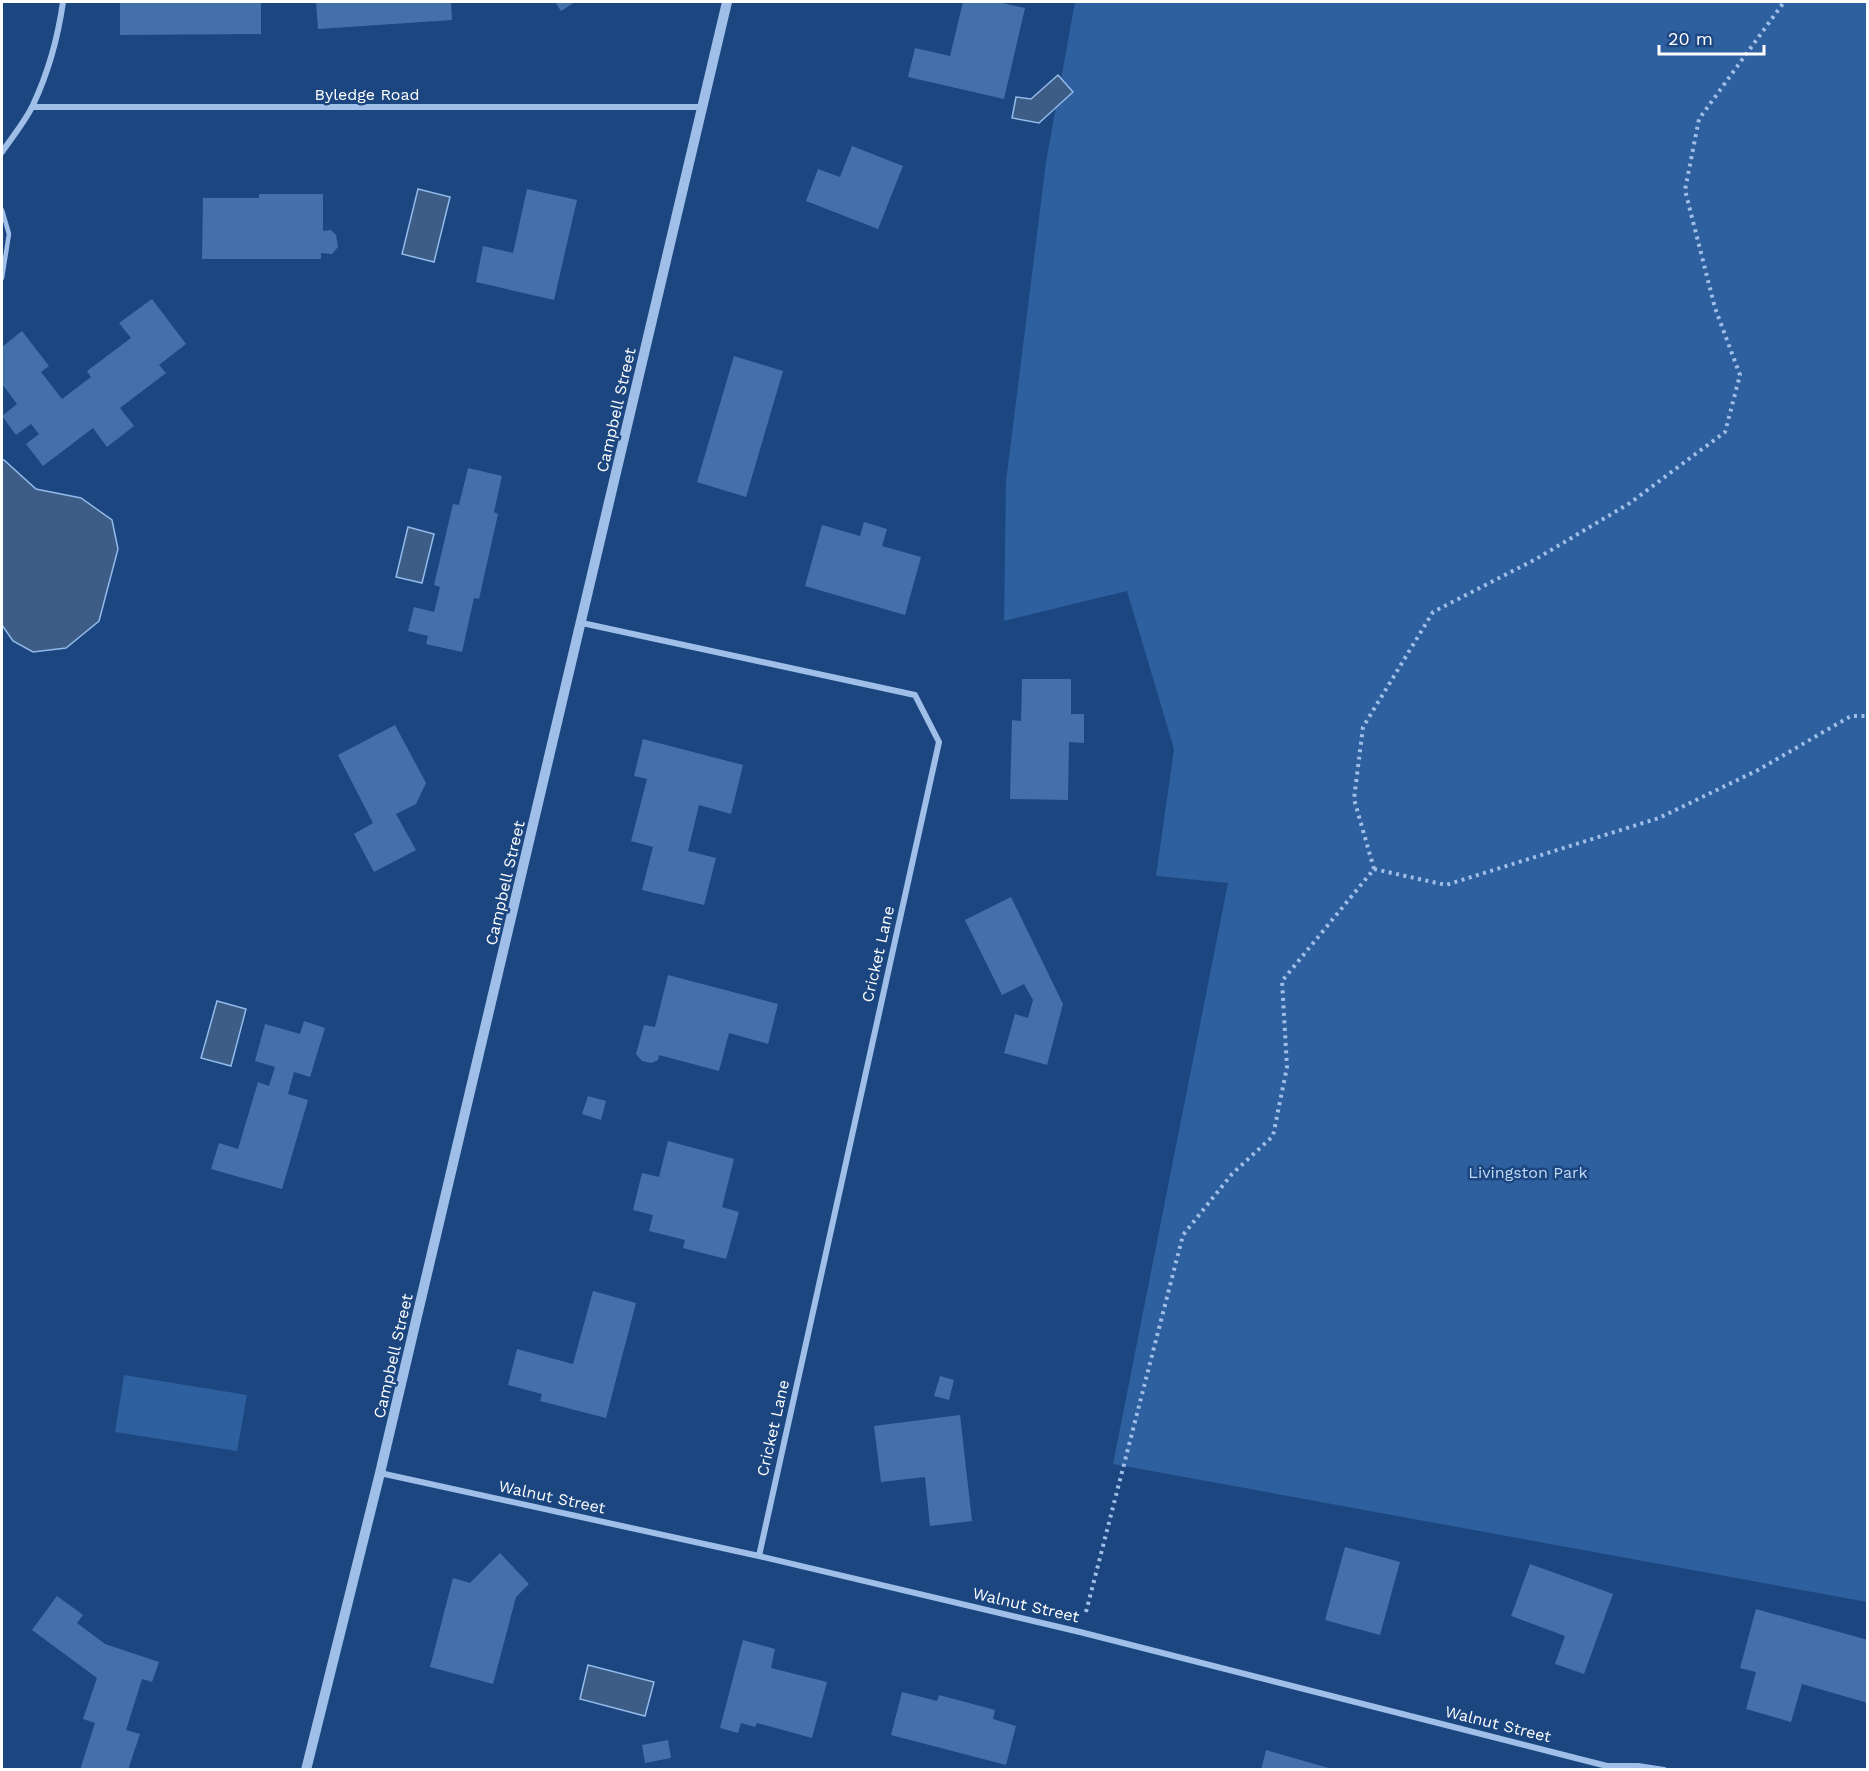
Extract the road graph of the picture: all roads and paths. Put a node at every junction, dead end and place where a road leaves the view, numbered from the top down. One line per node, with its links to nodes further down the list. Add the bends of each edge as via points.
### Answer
1 (63, 2): 4 (street, via 49,64)
2 (727, 2): 5 (street, Campbell Street)
3 (1784, 2): 11 (path, via 1699,119 1685,190 1715,308 1740,375 1725,432 1630,503 1536,559 1433,612 1363,727 1354,799)
4 (32, 107): 5 (street, Byledge Road); 6 (street)
5 (702, 107): 9 (street, Campbell Street)
6 (2, 152)
7 (2, 210): 8 (lane, via 9,234)
8 (2, 278)
9 (582, 623): 12 (street, Campbell Street); 13 (street, Cricket Lane, via 915,695 939,742)
10 (1868, 716): 11 (path, via 1851,716 1758,770 1659,818 1446,885)
11 (1374, 869): 14 (path, via 1282,981 1287,1067 1273,1136 1232,1174 1183,1235)
12 (380, 1473): 13 (street, Walnut Street); 16 (street, Campbell Street)
13 (759, 1556): 14 (street, Walnut Street)
14 (1080, 1632): 15 (street, Walnut Street)
15 (1607, 1768): 17 (street, Walnut Street, via 1638,1766)
16 (306, 1770)
17 (1664, 1770)

